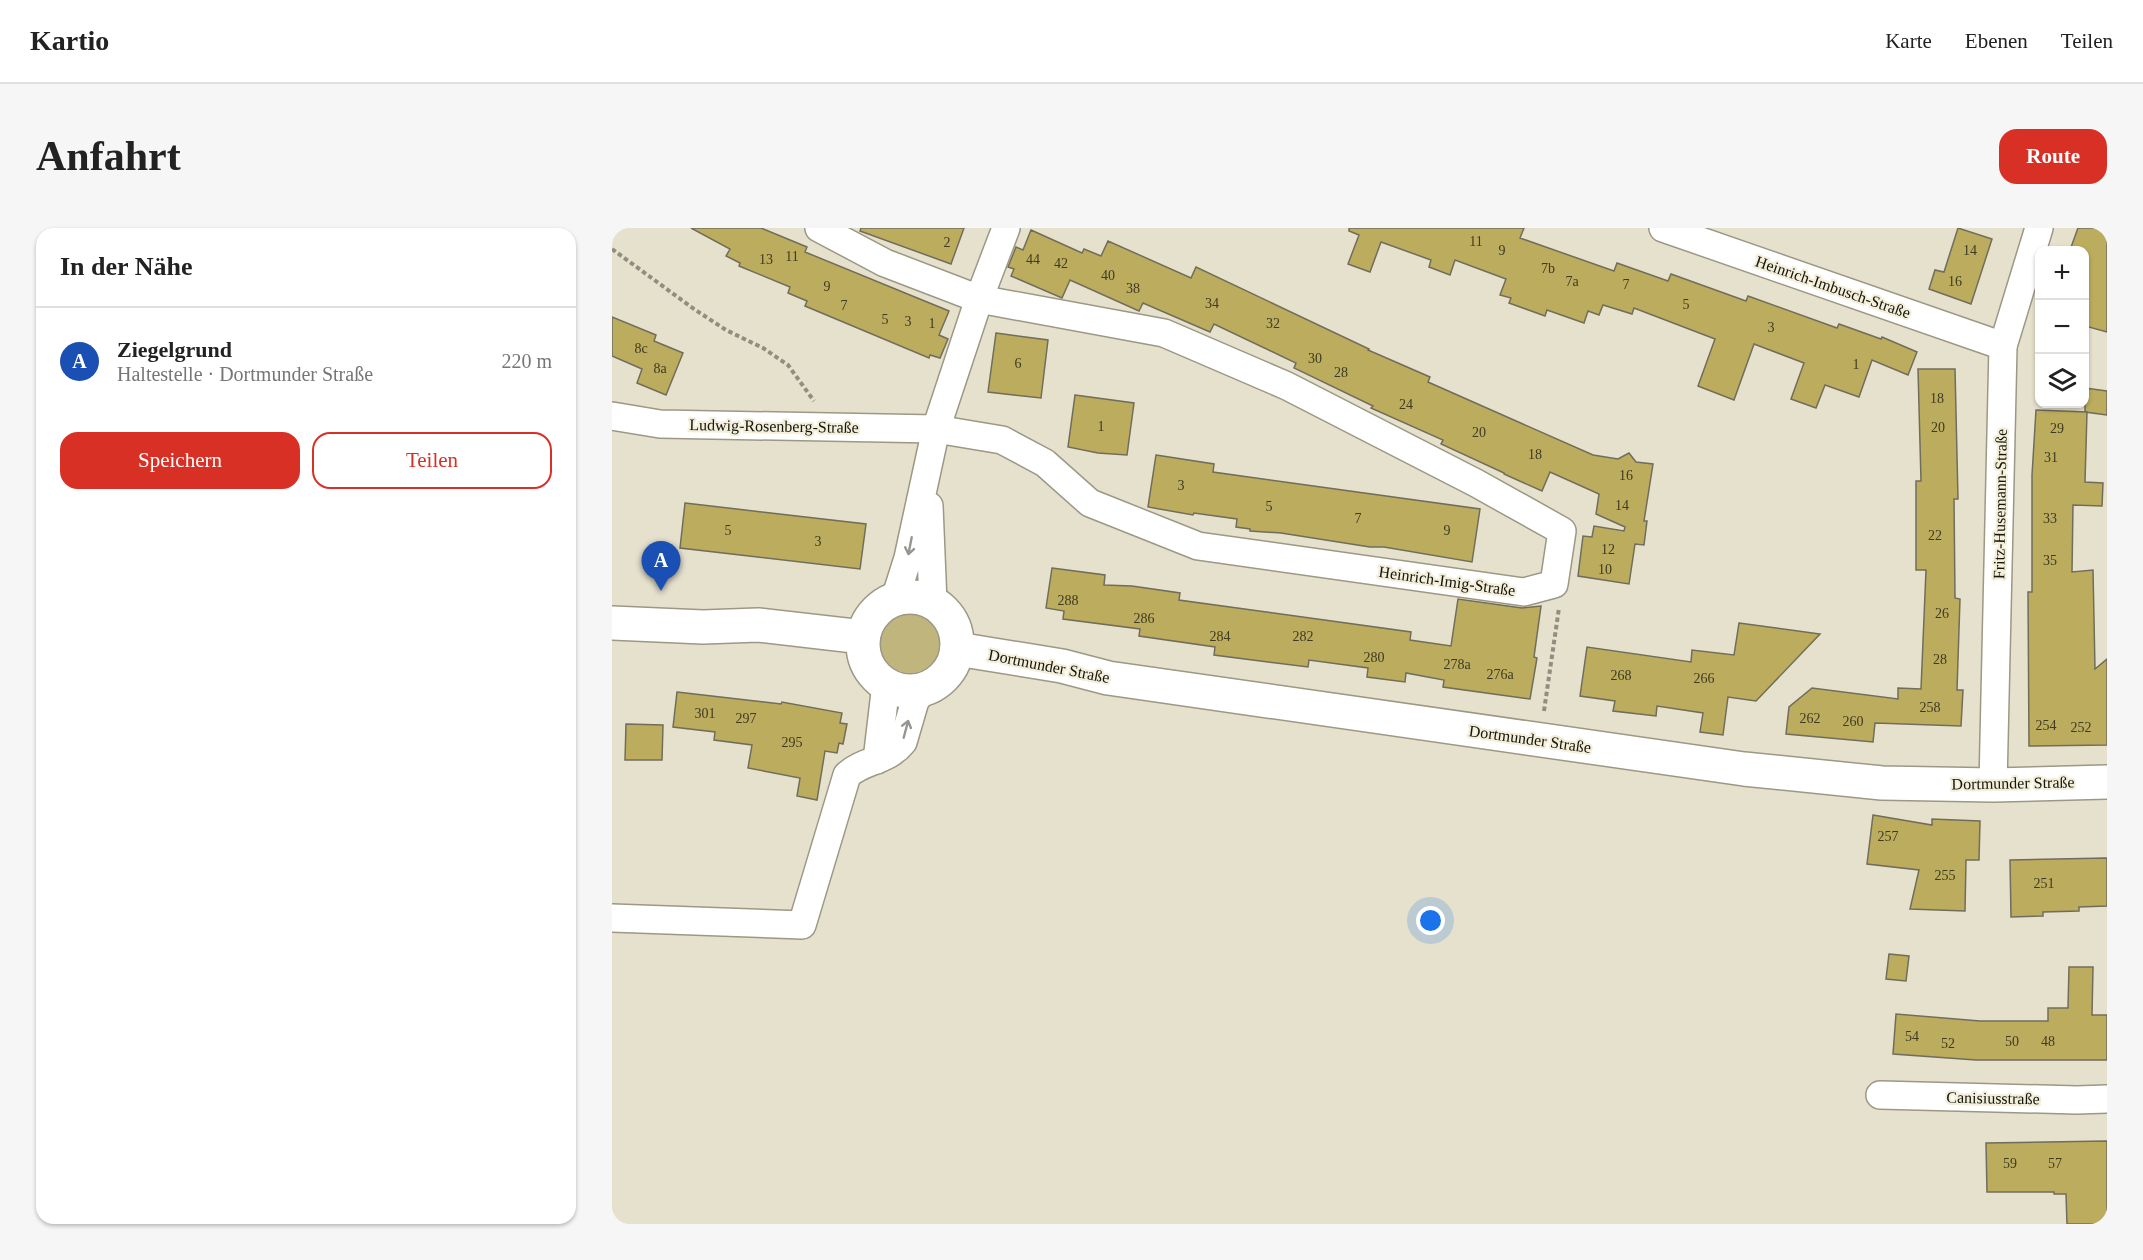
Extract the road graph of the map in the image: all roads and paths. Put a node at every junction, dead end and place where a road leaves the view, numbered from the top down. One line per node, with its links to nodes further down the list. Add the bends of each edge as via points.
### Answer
1 (819, 228): 6 (street, via 885,263)
2 (1006, 228): 6 (street)
3 (1663, 228): 7 (street, Heinrich-Imbusch-Straße)
4 (2039, 228): 7 (street, Fritz-Husemann-Straße)
5 (612, 249): 9 (path, via 694,309 788,365 816,405)
6 (979, 299): 10 (street); 12 (street, via 1164,333 1287,386 1562,531)
7 (2003, 346): 23 (street, Fritz-Husemann-Straße)
8 (612, 416): 9 (street, Ludwig-Rosenberg-Straße, via 660,424)
9 (822, 427): 10 (street, Ludwig-Rosenberg-Straße)
10 (936, 429): 11 (street); 12 (street, Heinrich-Imig-Straße, via 1002,440 1045,464 1090,503 1198,546 1524,592)
11 (929, 469): 13 (street, one-way to 13); 14 (street)
12 (1554, 584): 20 (path, via 1560,605)
13 (895, 599): 14 (main road, via 914,597); 16 (main road, via 874,614)
14 (933, 603): 17 (main road, via 947,615 956,631)
15 (612, 624): 16 (main road, via 758,625)
16 (863, 637): 18 (main road, via 867,664)
17 (957, 649): 19 (main road, via 946,674); 20 (main road, Dortmunder Straße, via 1062,666 1108,678)
18 (886, 684): 19 (main road, via 911,691); 21 (street)
19 (924, 689): 21 (street, one-way to 19, via 903,742 915,701)
20 (1540, 740): 23 (main road, Dortmunder Straße, via 1744,769 1882,783)
21 (877, 760): 24 (street, via 848,775 802,925)
22 (2107, 782): 23 (main road, Dortmunder Straße)
23 (1993, 785)
24 (612, 918)
25 (1880, 1095): 26 (street, Canisiusstraße)
26 (2107, 1099)

